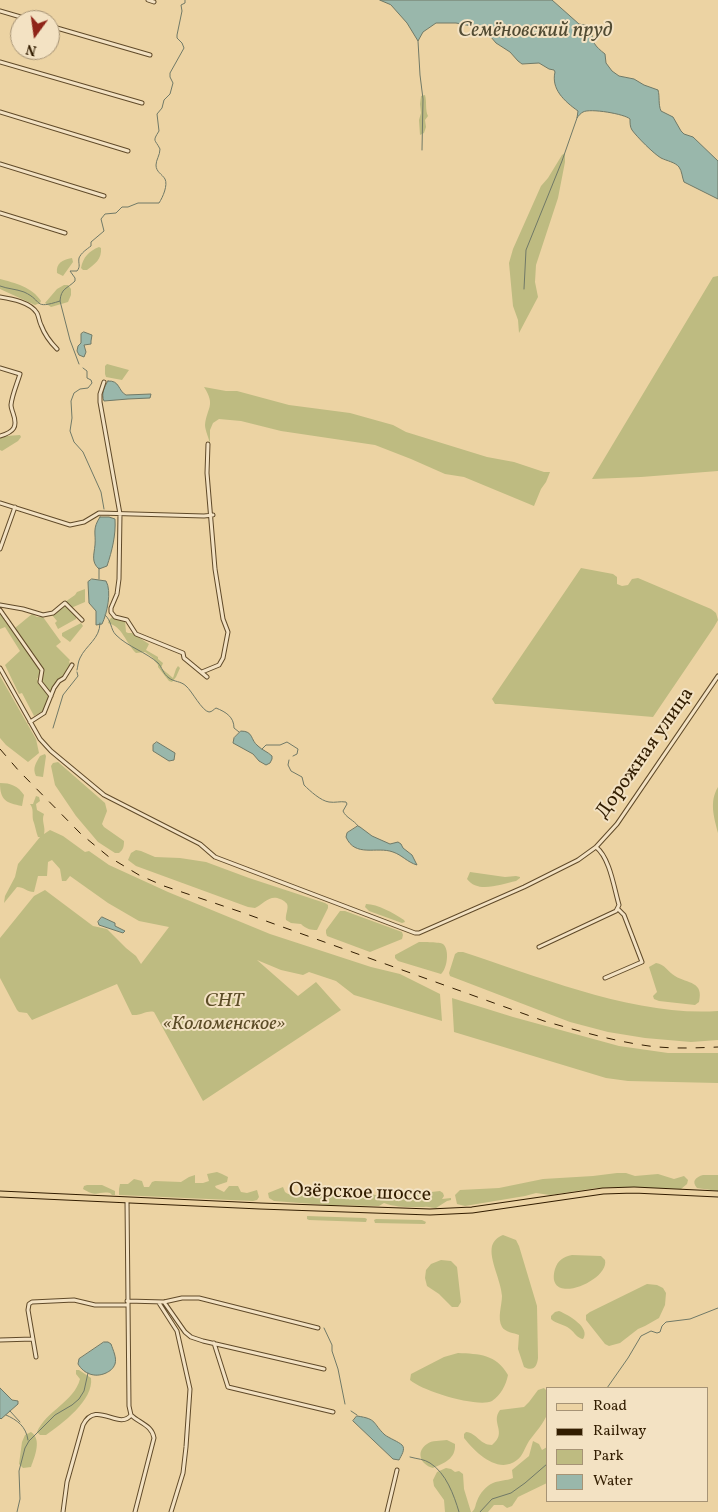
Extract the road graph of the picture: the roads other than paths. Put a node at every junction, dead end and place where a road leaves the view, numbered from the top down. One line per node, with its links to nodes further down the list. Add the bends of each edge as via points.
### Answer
1 (148, 0): 2 (street)
2 (154, 2)
3 (60, 29): 4 (street)
4 (150, 55)
5 (0, 62): 6 (street)
6 (142, 104)
7 (0, 112): 8 (street)
8 (128, 151)
9 (0, 164): 10 (street)
10 (104, 196)
11 (0, 213): 12 (street)
12 (65, 233)
13 (0, 297): 14 (street, via 32,308)
14 (57, 349)
15 (0, 368): 17 (street, via 20,374 10,407 14,430)
16 (104, 382): 21 (street, via 100,402)
17 (0, 436)
18 (208, 444): 22 (street)
19 (0, 502): 20 (street)
20 (15, 507): 21 (street, via 70,525 84,522 99,513); 23 (street)
21 (120, 514): 22 (street); 29 (street, via 119,579 111,612 115,617 127,620 136,634 183,654)
22 (211, 515): 29 (street, via 215,569 228,632 219,665)
23 (0, 550)
24 (0, 605): 26 (street, via 43,615 65,603)
25 (0, 610): 32 (street, via 42,670 40,682)
26 (82, 620)
27 (72, 665): 32 (street, via 64,678 58,681)
28 (0, 668): 33 (street, Дорожная улица)
29 (202, 672): 31 (street)
30 (718, 676): 34 (street, Дорожная улица, via 617,824)
31 (207, 677)
32 (51, 696): 33 (street, via 44,713)
33 (30, 722): 34 (street, Дорожная улица, via 44,746 104,795 193,840 215,857 415,933 424,932 524,887 578,860)
34 (596, 847): 35 (street, via 606,859)
35 (618, 909): 36 (street); 37 (street, via 624,915 642,962)
36 (539, 947)
37 (605, 978)
38 (0, 1194): 40 (main road, Озёрское шоссе)
39 (718, 1194): 40 (main road, Озёрское шоссе, via 603,1191 450,1212)
40 (126, 1200): 42 (street)
41 (161, 1302): 42 (street); 43 (street, via 199,1298); 46 (street, via 187,1334); 54 (street, via 177,1331 190,1389 183,1474)
42 (127, 1303): 44 (street, via 95,1306 74,1300 32,1302 28,1310); 50 (street)
43 (318, 1328)
44 (33, 1339): 45 (street); 47 (street)
45 (0, 1340)
46 (214, 1343): 48 (street); 49 (street, via 228,1387)
47 (36, 1357)
48 (324, 1369)
49 (333, 1412)
50 (131, 1415): 52 (street, via 123,1420 98,1414 87,1418 67,1482); 53 (street, via 150,1428 154,1438)
51 (398, 1470): 55 (street)
52 (64, 1512)
53 (135, 1512)
54 (171, 1512)
55 (387, 1512)

